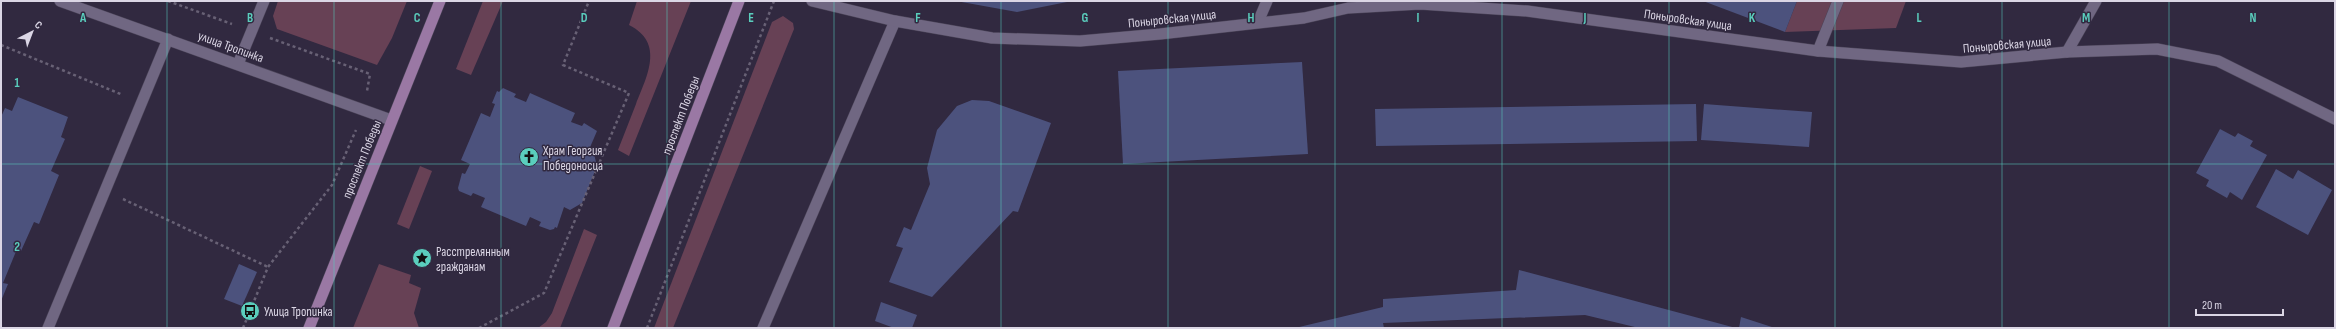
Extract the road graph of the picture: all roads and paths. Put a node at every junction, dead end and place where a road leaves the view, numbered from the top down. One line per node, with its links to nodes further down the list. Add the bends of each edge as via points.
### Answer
1 (60, 1): 16 (street, улица Тропинка)
2 (168, 1): 15 (path)
3 (264, 1): 15 (street)
4 (440, 1): 24 (main road, проспект Победы)
5 (589, 1): 30 (path, via 563,65 630,93 544,293)
6 (739, 1): 31 (main road, проспект Победы)
7 (774, 1): 32 (path)
8 (812, 1): 13 (street, Поныровская улица)
9 (1267, 1): 14 (street)
10 (1838, 1): 18 (street)
11 (2096, 1): 19 (street)
12 (1421, 2): 14 (street, Поныровская улица, via 1348,8 1304,18); 18 (street, Поныровская улица, via 1527,11)
13 (895, 21): 14 (street, Поныровская улица, via 992,38 1080,41); 33 (street)
14 (1258, 22)
15 (252, 31): 20 (street); 22 (path, via 370,74)
16 (168, 39): 20 (street, улица Тропинка); 21 (street)
17 (1, 45): 21 (path)
18 (1818, 51): 19 (street, Поныровская улица, via 1961,62)
19 (2067, 52): 23 (street, Поныровская улица, via 2157,49 2218,61)
20 (238, 64): 22 (street, улица Тропинка)
21 (141, 102): 27 (street)
22 (364, 110): 24 (street, улица Тропинка); 26 (path, via 332,185)
23 (2335, 119)
24 (391, 120): 29 (main road, проспект Победы)
25 (138, 206): 26 (path)
26 (268, 267): 28 (path)
27 (48, 328)
28 (243, 328)
29 (309, 328)
30 (479, 328)
31 (613, 328)
32 (647, 328)
33 (763, 328)

